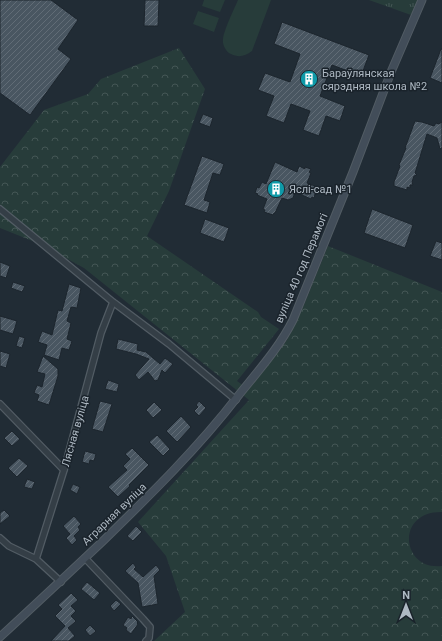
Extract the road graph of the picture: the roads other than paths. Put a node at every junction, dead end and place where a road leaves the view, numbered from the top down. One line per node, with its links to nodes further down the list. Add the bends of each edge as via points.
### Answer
1 (422, 0): 4 (street, вуліца 40 год Перамогі, via 293,320 275,349)
2 (0, 209): 3 (street)
3 (113, 302): 4 (street, via 169,344); 6 (street, Лясная вуліца, via 101,333)
4 (236, 400): 8 (street, Аграрная вуліца, via 180,464)
5 (0, 404): 6 (street)
6 (64, 470): 9 (street, Лясная вуліца)
7 (0, 538): 9 (street, via 9,546)
8 (85, 558): 10 (street, Аграрная вуліца); 12 (street, via 150,627 149,638)
9 (36, 560): 10 (street)
10 (60, 582): 11 (street, Аграрная вуліца)
11 (0, 637)
12 (146, 641)

